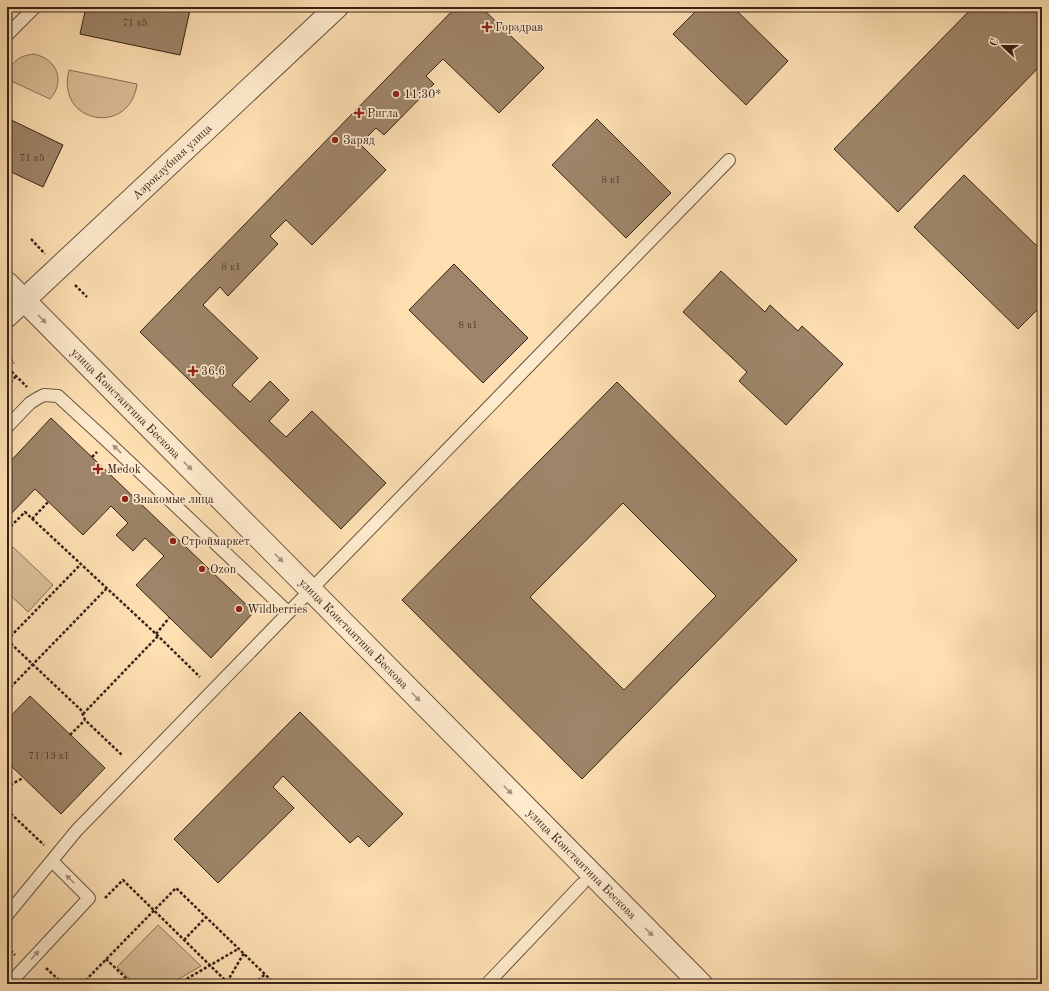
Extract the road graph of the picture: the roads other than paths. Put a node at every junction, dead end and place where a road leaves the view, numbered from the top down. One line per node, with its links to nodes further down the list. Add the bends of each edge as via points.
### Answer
1 (35, 7): 3 (lane)
2 (337, 7): 6 (street, Аэроклубная улица)
3 (7, 35)
4 (729, 160): 9 (lane)
5 (7, 284): 6 (street, улица Константина Бескова)
6 (23, 300): 7 (street, Аэроклубная улица); 9 (street, улица Константина Бескова, one-way to 9)
7 (7, 316)
8 (7, 427): 10 (lane, one-way to 8, via 58,396 44,395 38,398)
9 (311, 590): 10 (lane); 16 (street, улица Константина Бескова, one-way to 16)
10 (288, 612): 11 (lane, via 77,830)
11 (52, 861): 13 (lane); 14 (lane, one-way to 11, via 89,898)
12 (582, 884): 15 (lane)
13 (7, 915)
14 (8, 984)
15 (487, 984)
16 (701, 984)

